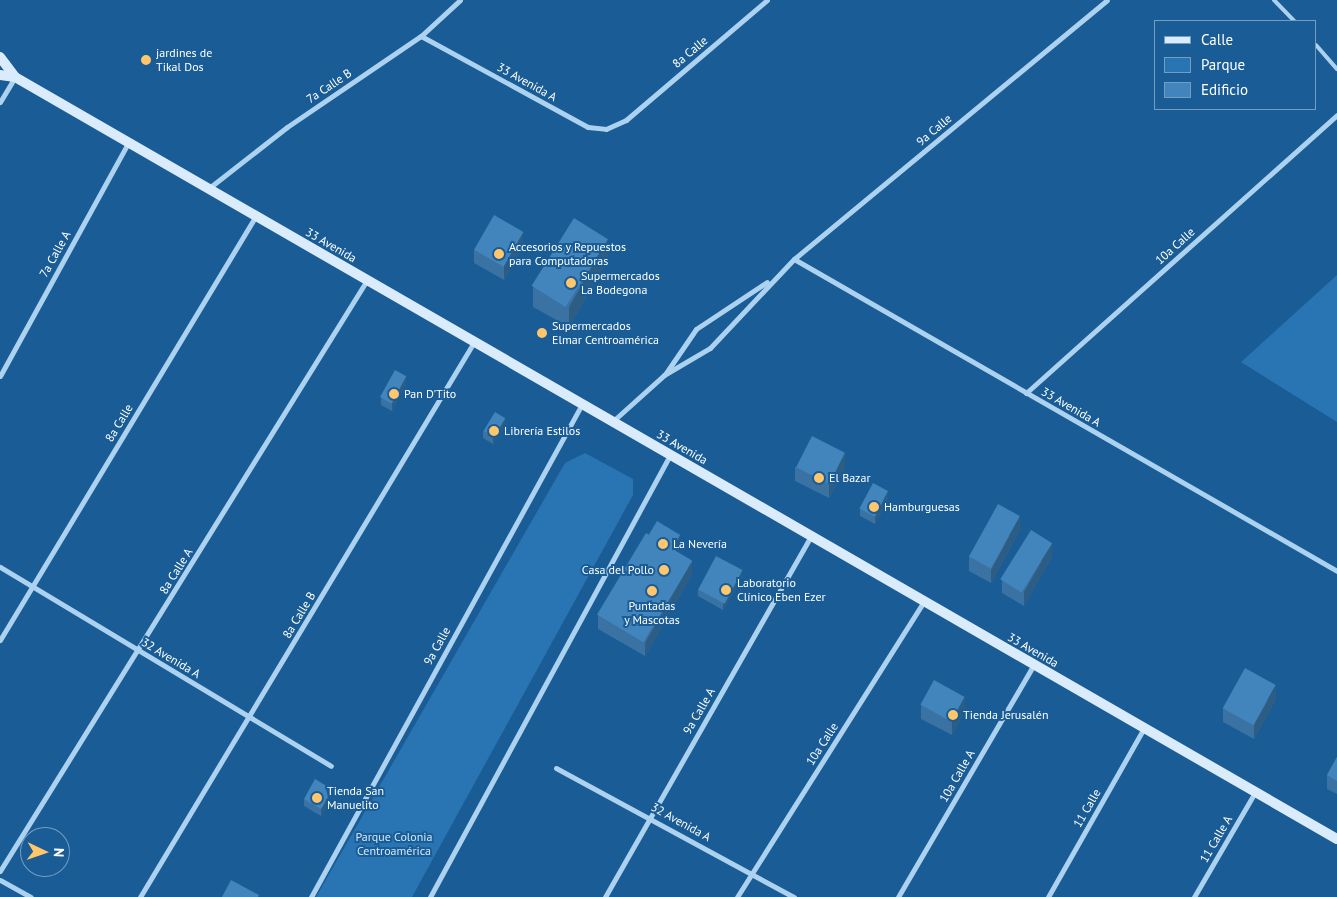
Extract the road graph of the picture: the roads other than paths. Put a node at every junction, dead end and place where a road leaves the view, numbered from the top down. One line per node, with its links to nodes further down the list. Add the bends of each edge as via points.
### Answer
1 (460, 0): 6 (street, 7a Calle B)
2 (767, 0): 14 (street, 8a Calle)
3 (1107, 0): 18 (street, 9a Calle)
4 (1274, 0): 5 (lane)
5 (1293, 20)
6 (421, 36): 14 (street, 33 Avenida A, via 588,127 606,128); 16 (street, 7a Calle B, via 287,127)
7 (1317, 47): 9 (lane)
8 (0, 57): 11 (street, 33 Avenida)
9 (1337, 69)
10 (0, 75): 11 (street, 33 Avenida)
11 (15, 77): 12 (street); 15 (street, 33 Avenida)
12 (0, 102)
13 (1337, 115): 24 (street, 10a Calle)
14 (626, 120)
15 (128, 142): 16 (street, 33 Avenida); 23 (street, 7a Calle A)
16 (208, 188): 17 (street, 33 Avenida)
17 (256, 216): 20 (street, 33 Avenida); 31 (street, 8a Calle)
18 (794, 260): 19 (street, 9a Calle); 24 (street, 33 Avenida A)
19 (775, 277): 22 (street, 9a Calle, via 710,348); 22 (street, 9a Calle, via 696,329)
20 (367, 280): 21 (street, 33 Avenida); 34 (street, 8a Calle A)
21 (474, 342): 25 (street, 33 Avenida); 36 (street, 8a Calle B)
22 (664, 375): 26 (street, 9a Calle)
23 (0, 376)
24 (1026, 393): 30 (street, 33 Avenida A)
25 (582, 404): 26 (street, 33 Avenida); 48 (street, 9a Calle)
26 (612, 421): 27 (street, 33 Avenida)
27 (670, 455): 28 (street, 33 Avenida); 49 (street)
28 (811, 536): 32 (street, 33 Avenida); 41 (street, 9a Calle A)
29 (0, 567): 31 (street, 32 Avenida A)
30 (1337, 571)
31 (32, 587): 33 (street, 8a Calle); 34 (street, 32 Avenida A)
32 (924, 601): 35 (street, 33 Avenida); 44 (street, 10a Calle)
33 (0, 640)
34 (139, 651): 36 (street, 32 Avenida A); 43 (street, 8a Calle A)
35 (1034, 664): 37 (street, 33 Avenida); 53 (street, 10a Calle A)
36 (250, 717): 38 (street, 32 Avenida A); 47 (street, 8a Calle B)
37 (1144, 728): 40 (street, 33 Avenida); 54 (street, 11 Calle)
38 (331, 766)
39 (556, 768): 41 (street, 32 Avenida A)
40 (1255, 792): 42 (street, 33 Avenida); 55 (street, 11 Calle A)
41 (651, 816): 44 (street, 32 Avenida A); 50 (street, 9a Calle A)
42 (1337, 839)
43 (0, 871)
44 (751, 873): 51 (street, 10a Calle); 52 (street, 32 Avenida A)
45 (0, 880): 46 (street)
46 (31, 897)
47 (140, 897)
48 (310, 897)
49 (430, 897)
50 (605, 897)
51 (737, 897)
52 (794, 897)
53 (898, 897)
54 (1048, 897)
55 (1194, 897)

